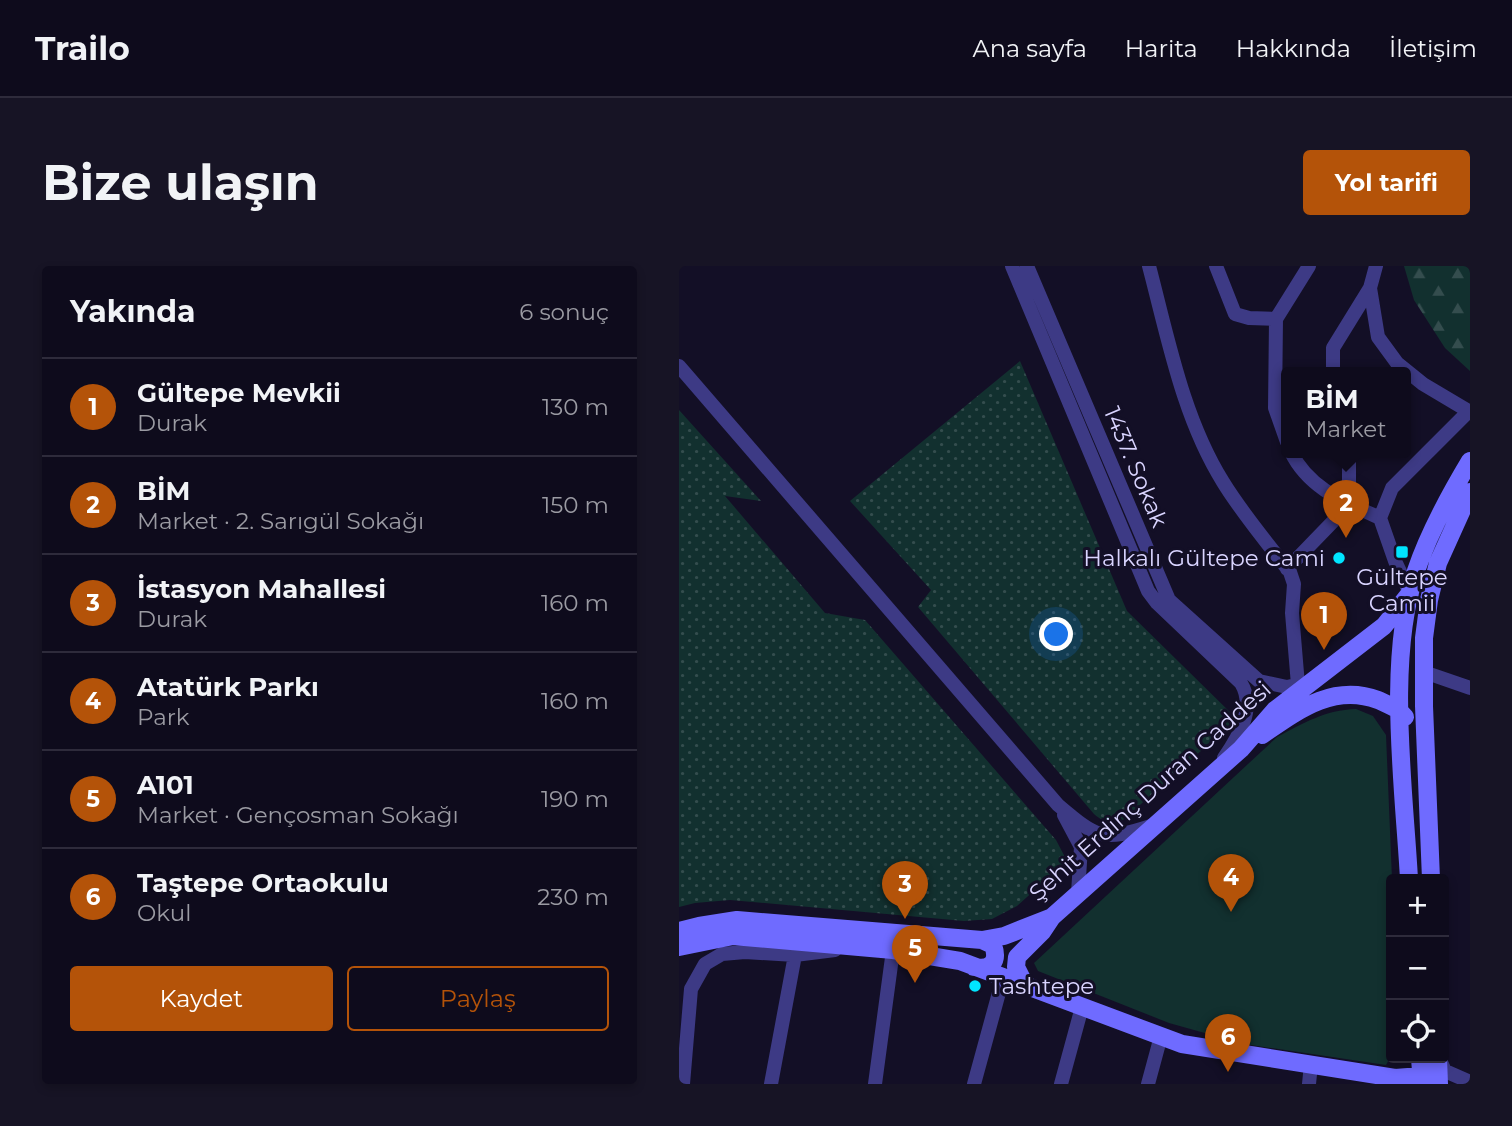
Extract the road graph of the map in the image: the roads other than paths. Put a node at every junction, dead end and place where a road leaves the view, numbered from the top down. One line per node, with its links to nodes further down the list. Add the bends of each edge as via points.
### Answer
1 (1012, 266): 30 (street, via 1148,591 1247,692 1247,712 1238,737)
2 (1027, 266): 26 (street, 1437. Sokak, via 1169,600 1259,681 1276,686)
3 (1149, 266): 23 (street, via 1195,425 1222,482)
4 (1216, 266): 8 (street, via 1235,314)
5 (1308, 266): 8 (street)
6 (1376, 266): 7 (street)
7 (1370, 288): 10 (street, via 1333,348); 11 (street, via 1378,337)
8 (1276, 319): 16 (street, via 1275,408)
9 (679, 366): 31 (street)
10 (1332, 367)
11 (1402, 367)
12 (1411, 374): 13 (street)
13 (1415, 377): 14 (street); 15 (street)
14 (1411, 382)
15 (1469, 411): 22 (street, via 1392,488)
16 (1281, 427)
17 (1294, 458): 21 (street, via 1326,492)
18 (1349, 458): 21 (street)
19 (1470, 461): 24 (main road, via 1439,516)
20 (1470, 492): 25 (main road, via 1438,563 1426,625)
21 (1349, 505): 22 (street); 23 (street)
22 (1380, 519): 24 (street)
23 (1287, 569): 26 (street, via 1294,583 1293,612)
24 (1410, 593): 26 (main road, Şehit Erdinç Duran Caddesi, via 1384,626); 28 (main road)
25 (1424, 672): 27 (street); 35 (main road)
26 (1306, 683): 29 (main road, Şehit Erdinç Duran Caddesi)
27 (1470, 688)
28 (1399, 709): 29 (main road, via 1362,696 1326,696); 33 (main road); 34 (main road, via 1414,739)
29 (1241, 749): 30 (main road, Şehit Erdinç Duran Caddesi)
30 (1217, 769): 32 (main road, Şehit Erdinç Duran Caddesi)
31 (1058, 805): 32 (street, via 1091,832 1109,837); 36 (street, via 1081,847)
32 (1157, 825): 36 (main road, Şehit Erdinç Duran Caddesi)
33 (1409, 874)
34 (1424, 874)
35 (1431, 874)
36 (1078, 893): 37 (main road, Şehit Erdinç Duran Caddesi)
37 (1052, 917): 39 (main road, Şehit Erdinç Duran Caddesi); 46 (main road, via 1017,957)
38 (679, 931): 39 (main road, Şehit Erdinç Duran Caddesi, via 737,920)
39 (982, 940): 44 (main road, via 993,945 996,956 988,968)
40 (679, 947): 41 (main road, via 733,936)
41 (863, 947): 42 (main road); 43 (street)
42 (893, 950): 44 (main road); 57 (street)
43 (795, 955): 55 (street, via 722,954 705,964 691,989); 56 (street)
44 (974, 967): 45 (main road)
45 (1003, 978): 46 (main road); 58 (street)
46 (1024, 985): 47 (main road)
47 (1082, 1007): 48 (main road); 59 (street)
48 (1161, 1036): 52 (main road, via 1195,1046); 60 (street)
49 (1433, 1063): 53 (main road)
50 (1437, 1063): 62 (main road)
51 (1440, 1063): 54 (street, via 1445,1071)
52 (1311, 1064): 53 (main road); 61 (street)
53 (1421, 1080)
54 (1470, 1082)
55 (683, 1084)
56 (771, 1084)
57 (875, 1084)
58 (974, 1084)
59 (1061, 1084)
60 (1148, 1084)
61 (1309, 1084)
62 (1439, 1084)

